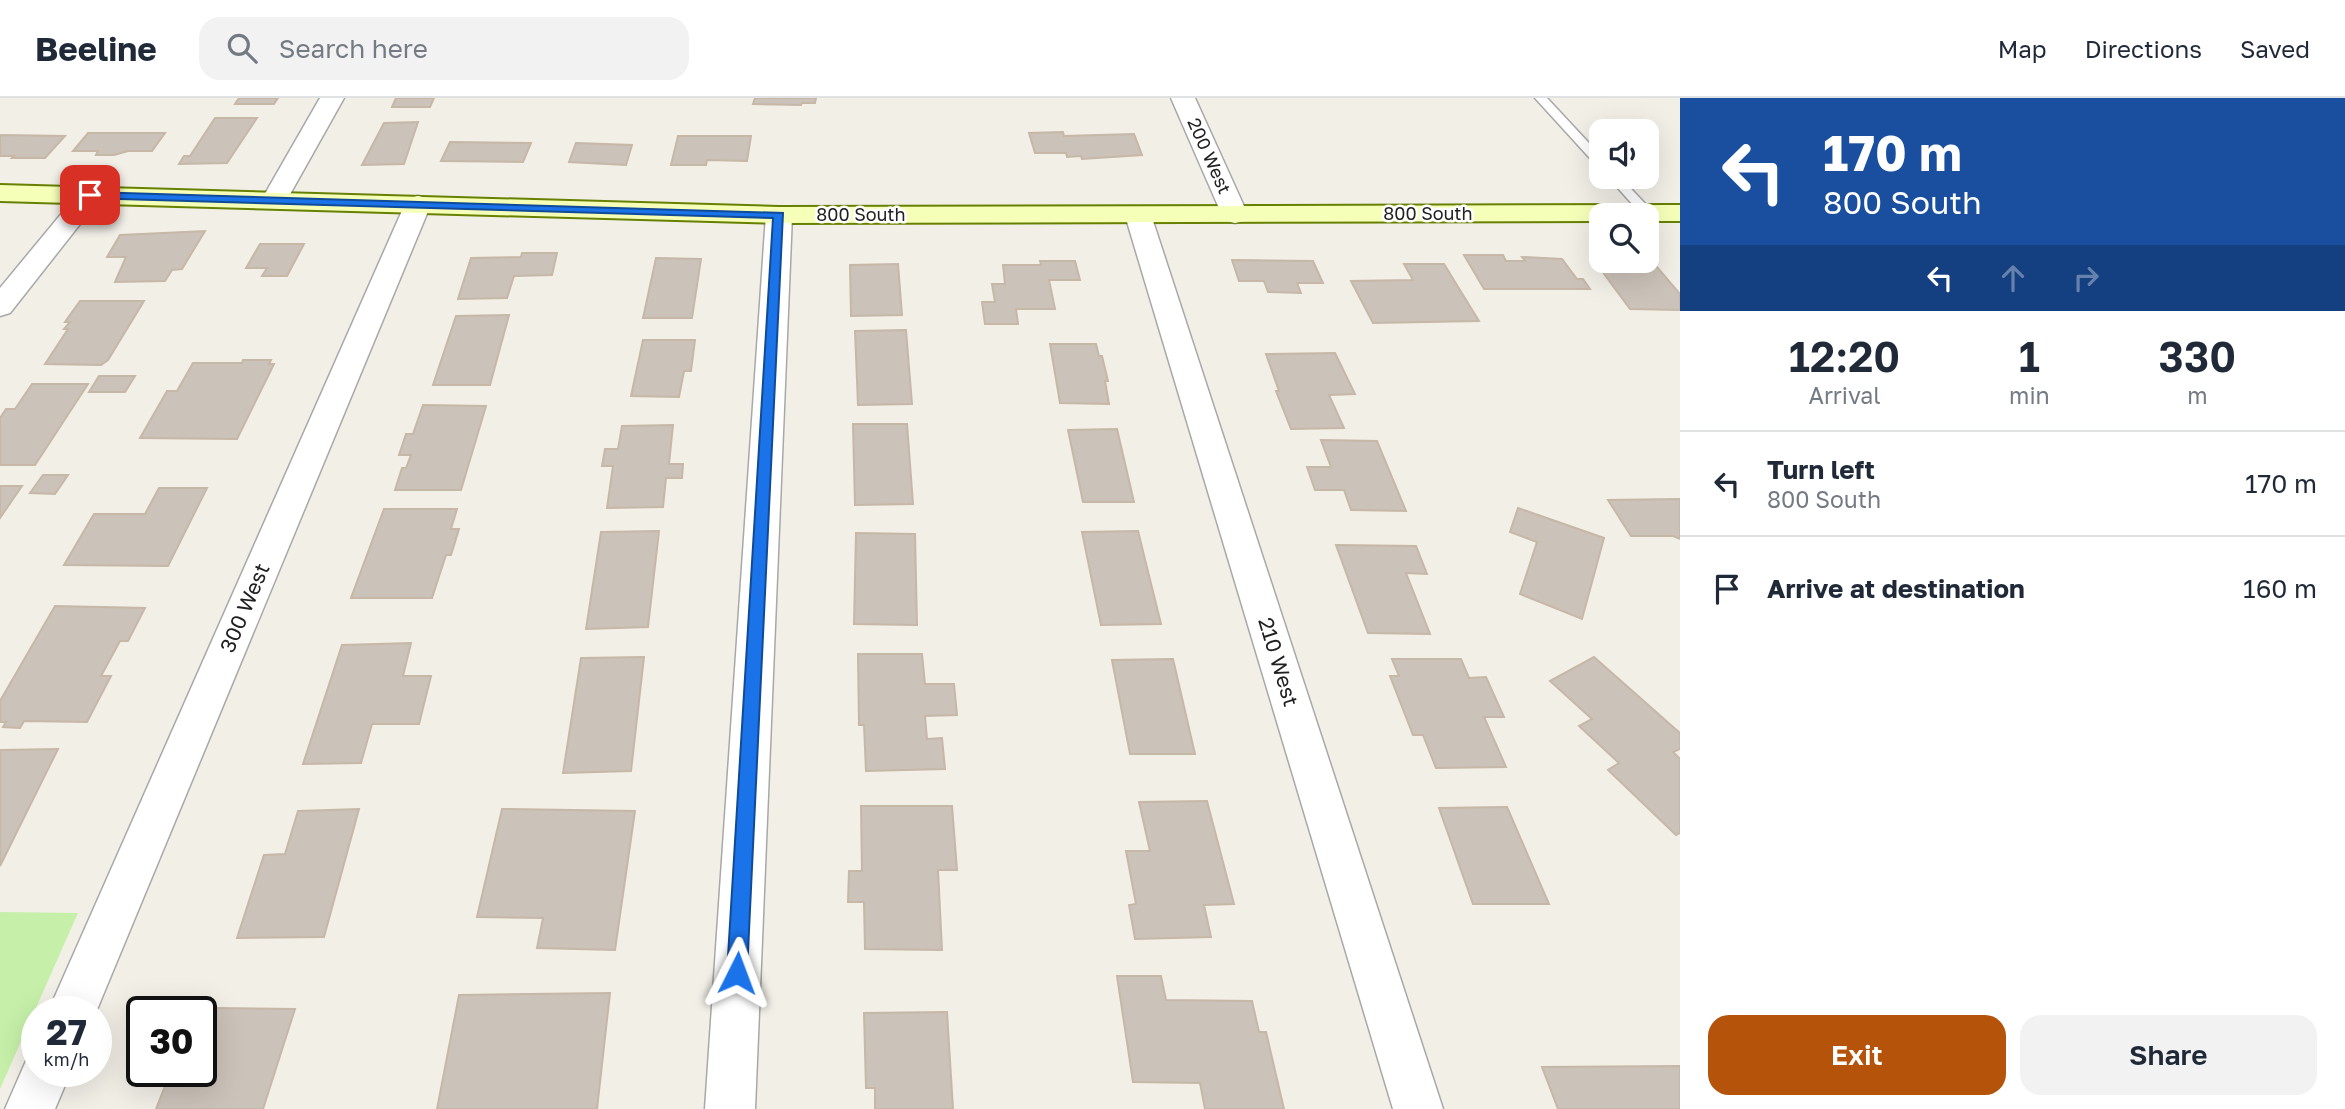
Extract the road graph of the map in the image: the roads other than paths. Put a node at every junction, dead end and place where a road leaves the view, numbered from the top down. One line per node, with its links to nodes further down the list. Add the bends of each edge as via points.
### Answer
1 (332, 98): 8 (street)
2 (1183, 98): 16 (street, 200 West)
3 (1541, 98): 4 (lane)
4 (1589, 150)
5 (1625, 189): 9 (lane)
6 (0, 193): 7 (main road, 800 South)
7 (90, 195): 8 (main road, 800 South); 17 (street)
8 (275, 199): 10 (main road, 800 South)
9 (1638, 203)
10 (418, 204): 14 (main road, 800 South); 18 (street, 300 West)
11 (1589, 213): 16 (main road, 800 South)
12 (1659, 213): 13 (main road, 800 South)
13 (1680, 213)
14 (779, 215): 15 (main road, 800 South); 21 (street)
15 (1138, 215): 16 (main road, 800 South); 22 (street, 210 West)
16 (1235, 215)
17 (0, 307)
18 (79, 996)
19 (39, 1087): 20 (street)
20 (30, 1109)
21 (730, 1109)
22 (1418, 1109)

